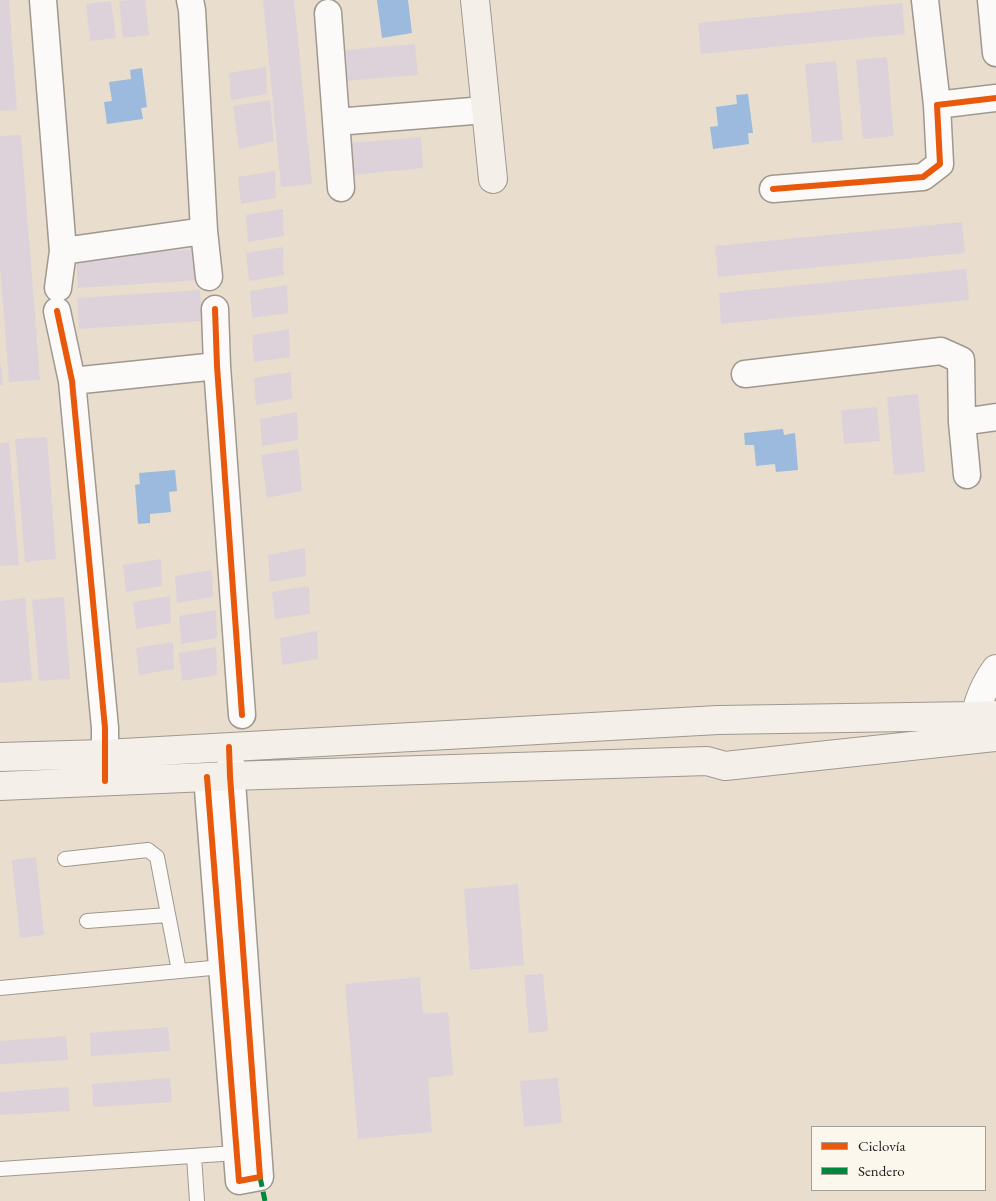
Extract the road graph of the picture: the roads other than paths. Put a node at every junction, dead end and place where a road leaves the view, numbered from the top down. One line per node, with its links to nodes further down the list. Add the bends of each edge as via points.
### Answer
1 (43, 0): 16 (street)
2 (190, 0): 15 (street)
3 (475, 0): 10 (main road)
4 (925, 0): 9 (street)
5 (991, 0): 7 (street)
6 (328, 12): 11 (street)
7 (996, 53)
8 (996, 98): 9 (street)
9 (937, 105): 14 (street, via 940,164 923,177)
10 (485, 110): 11 (street); 12 (main road)
11 (336, 122): 13 (street)
12 (493, 179)
13 (341, 188)
14 (773, 190)
15 (204, 231): 16 (street); 17 (street)
16 (63, 251): 21 (street, via 58,300)
17 (209, 277)
18 (215, 309): 19 (street)
19 (217, 366): 21 (street); 26 (street)
20 (745, 374): 23 (street, via 941,352 960,360)
21 (72, 381): 29 (street)
22 (996, 417): 23 (street)
23 (962, 422): 24 (street)
24 (967, 475)
25 (996, 669): 27 (street, via 985,684)
26 (242, 715)
27 (984, 727): 28 (main road, via 718,720); 31 (main road, via 725,766 707,761)
28 (230, 747): 29 (main road); 31 (street)
29 (105, 754): 30 (main road); 32 (street)
30 (0, 757)
31 (219, 776): 32 (main road); 37 (street); 40 (street, via 260,1178 239,1181)
32 (105, 782): 33 (main road)
33 (0, 786)
34 (65, 859): 35 (lane, via 148,850 158,858)
35 (168, 915): 36 (lane); 38 (lane)
36 (86, 921)
37 (222, 967): 38 (lane); 40 (street)
38 (179, 971): 39 (lane)
39 (0, 988)
40 (236, 1153): 41 (lane)
41 (194, 1156): 42 (lane); 43 (lane)
42 (0, 1170)
43 (196, 1201)

